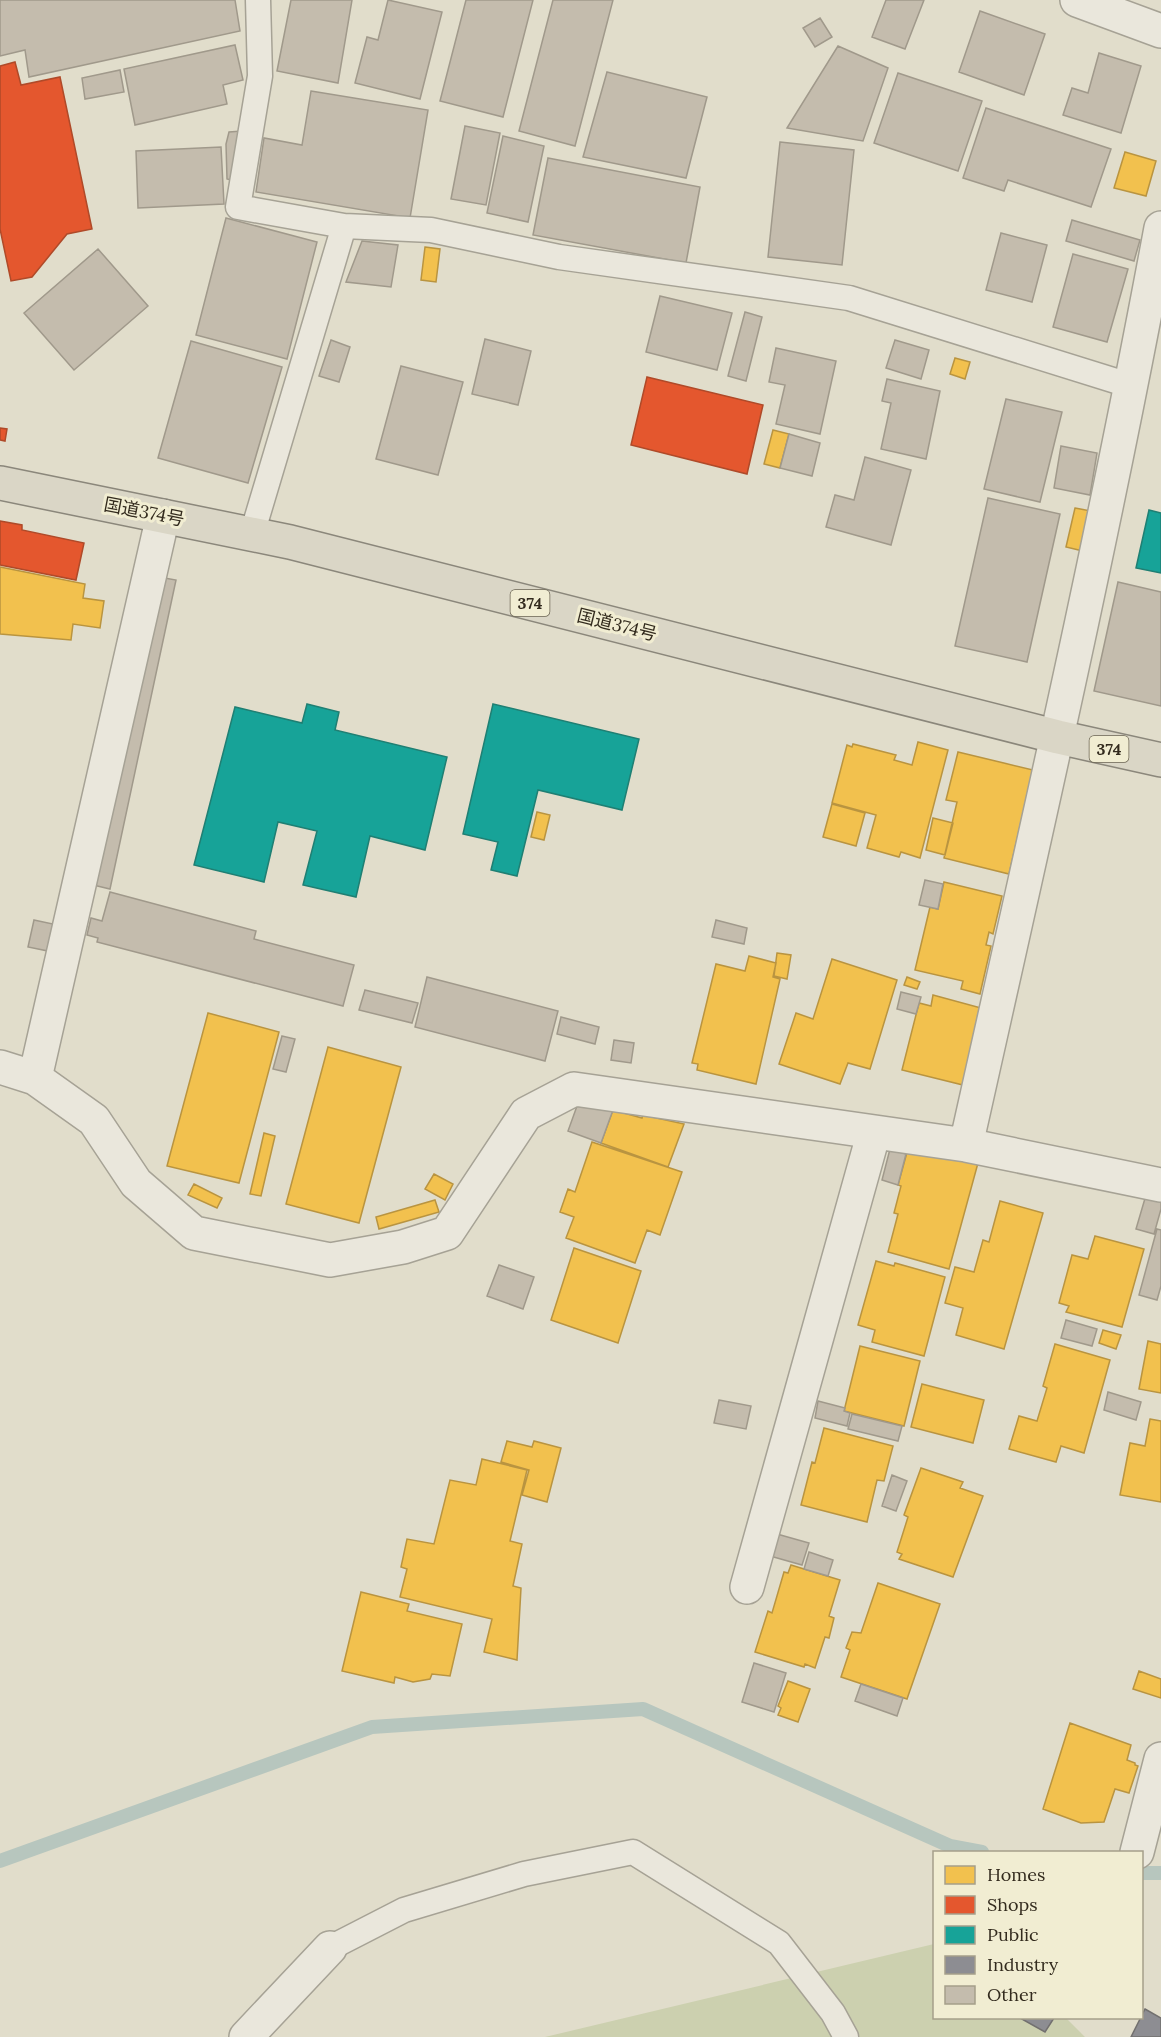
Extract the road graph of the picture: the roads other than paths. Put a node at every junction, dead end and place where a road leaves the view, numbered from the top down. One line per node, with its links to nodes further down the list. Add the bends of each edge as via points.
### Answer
1 (258, 0): 4 (lane, via 260,76 238,207)
2 (1077, 0): 3 (street)
3 (1161, 31)
4 (344, 226): 6 (lane, via 431,230 559,257 849,297); 9 (lane)
5 (1161, 228): 6 (street)
6 (1132, 386): 10 (street)
7 (0, 483): 8 (highway, 国道374号 / 374)
8 (163, 516): 9 (highway, 国道374号 / 374); 13 (street)
9 (252, 534): 10 (highway, 国道374号 / 374)
10 (1058, 737): 11 (highway, 国道374号 / 374); 15 (street)
11 (1161, 760)
12 (0, 1067): 13 (street)
13 (35, 1078): 14 (street, via 94,1120 136,1183 194,1233 330,1260 447,1233 526,1114 574,1089)
14 (874, 1132): 15 (street); 17 (street)
15 (966, 1146): 16 (street)
16 (1161, 1185)
17 (747, 1587)
18 (1161, 1759): 19 (street)
19 (1137, 1851)
20 (330, 1947): 21 (street); 22 (lane, via 404,1911 524,1874 633,1852 779,1942 833,2013)
21 (246, 2037)
22 (846, 2037)

